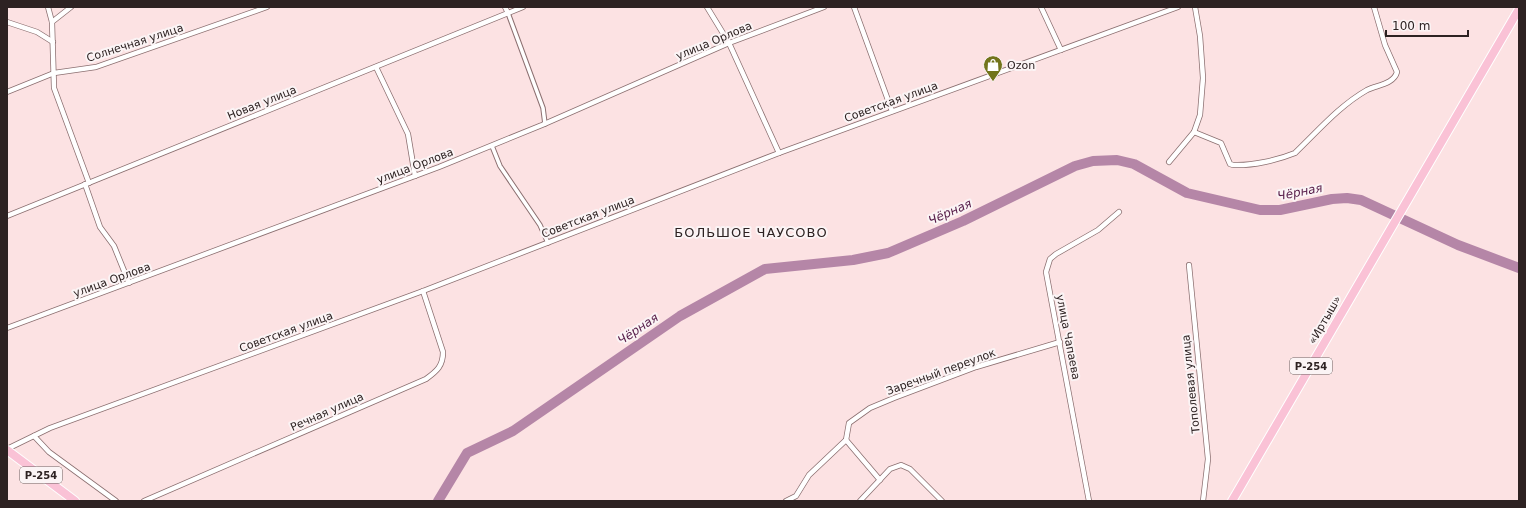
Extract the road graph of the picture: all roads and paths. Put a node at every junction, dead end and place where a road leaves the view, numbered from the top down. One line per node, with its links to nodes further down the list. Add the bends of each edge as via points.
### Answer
1 (48, 7): 16 (street)
2 (267, 7): 21 (street, Солнечная улица, via 96,67)
3 (505, 7): 14 (street)
4 (523, 7): 14 (street, Новая улица)
5 (707, 7): 18 (street)
6 (824, 7): 18 (street, улица Орлова)
7 (854, 7): 23 (street)
8 (1041, 7): 19 (street)
9 (1178, 7): 19 (street, Советская улица)
10 (1196, 7): 25 (street, via 1203,78 1200,115)
11 (1374, 7): 25 (street, via 1385,45 1397,72 1396,76 1368,89 1345,104 1295,152 1286,157 1233,165 1230,164 1221,143)
12 (70, 8): 16 (street)
13 (1519, 9): 51 (highway, «Иртыш» / Р-254)
14 (508, 13): 20 (street, Новая улица); 24 (street, via 543,108)
15 (7, 22): 17 (street, via 37,32)
16 (52, 22): 17 (street)
17 (53, 42): 21 (street)
18 (729, 43): 24 (street, улица Орлова); 27 (street)
19 (1061, 50): 23 (street, Советская улица)
20 (376, 67): 29 (street, via 408,134); 30 (street, Новая улица)
21 (54, 73): 22 (street, Солнечная улица); 30 (street, via 54,88)
22 (7, 92)
23 (892, 111): 27 (street, Советская улица)
24 (545, 124): 26 (street, улица Орлова)
25 (1194, 132): 28 (street)
26 (492, 146): 29 (street, улица Орлова); 33 (street, via 500,166 540,225)
27 (779, 153): 33 (street, Советская улица)
28 (1169, 162)
29 (415, 176): 35 (street, улица Орлова)
30 (87, 184): 32 (street, Новая улица); 35 (street, via 100,228 114,246)
31 (1119, 212): 38 (street, улица Чапаева, via 1098,230 1056,254 1048,265 1046,272)
32 (7, 216)
33 (548, 243): 36 (street, Советская улица)
34 (1189, 265): 50 (street, Тополевая улица, via 1208,460)
35 (129, 283): 37 (street, улица Орлова)
36 (423, 291): 39 (street, Советская улица); 45 (street, Речная улица, via 443,352 443,362 438,370 426,379)
37 (7, 328)
38 (1060, 342): 40 (street, Заречный переулок, via 976,367 870,408 849,423); 49 (street, улица Чапаева)
39 (34, 436): 41 (street, Советская улица); 44 (street, via 49,452)
40 (846, 440): 42 (street); 46 (street, via 809,476 796,496)
41 (7, 449): 43 (highway, Р-254)
42 (880, 480): 47 (street); 48 (street, via 890,470 901,465 910,469)
43 (75, 501)
44 (116, 501)
45 (144, 501)
46 (786, 501)
47 (860, 501)
48 (942, 501)
49 (1089, 501)
50 (1203, 501)
51 (1232, 501)

